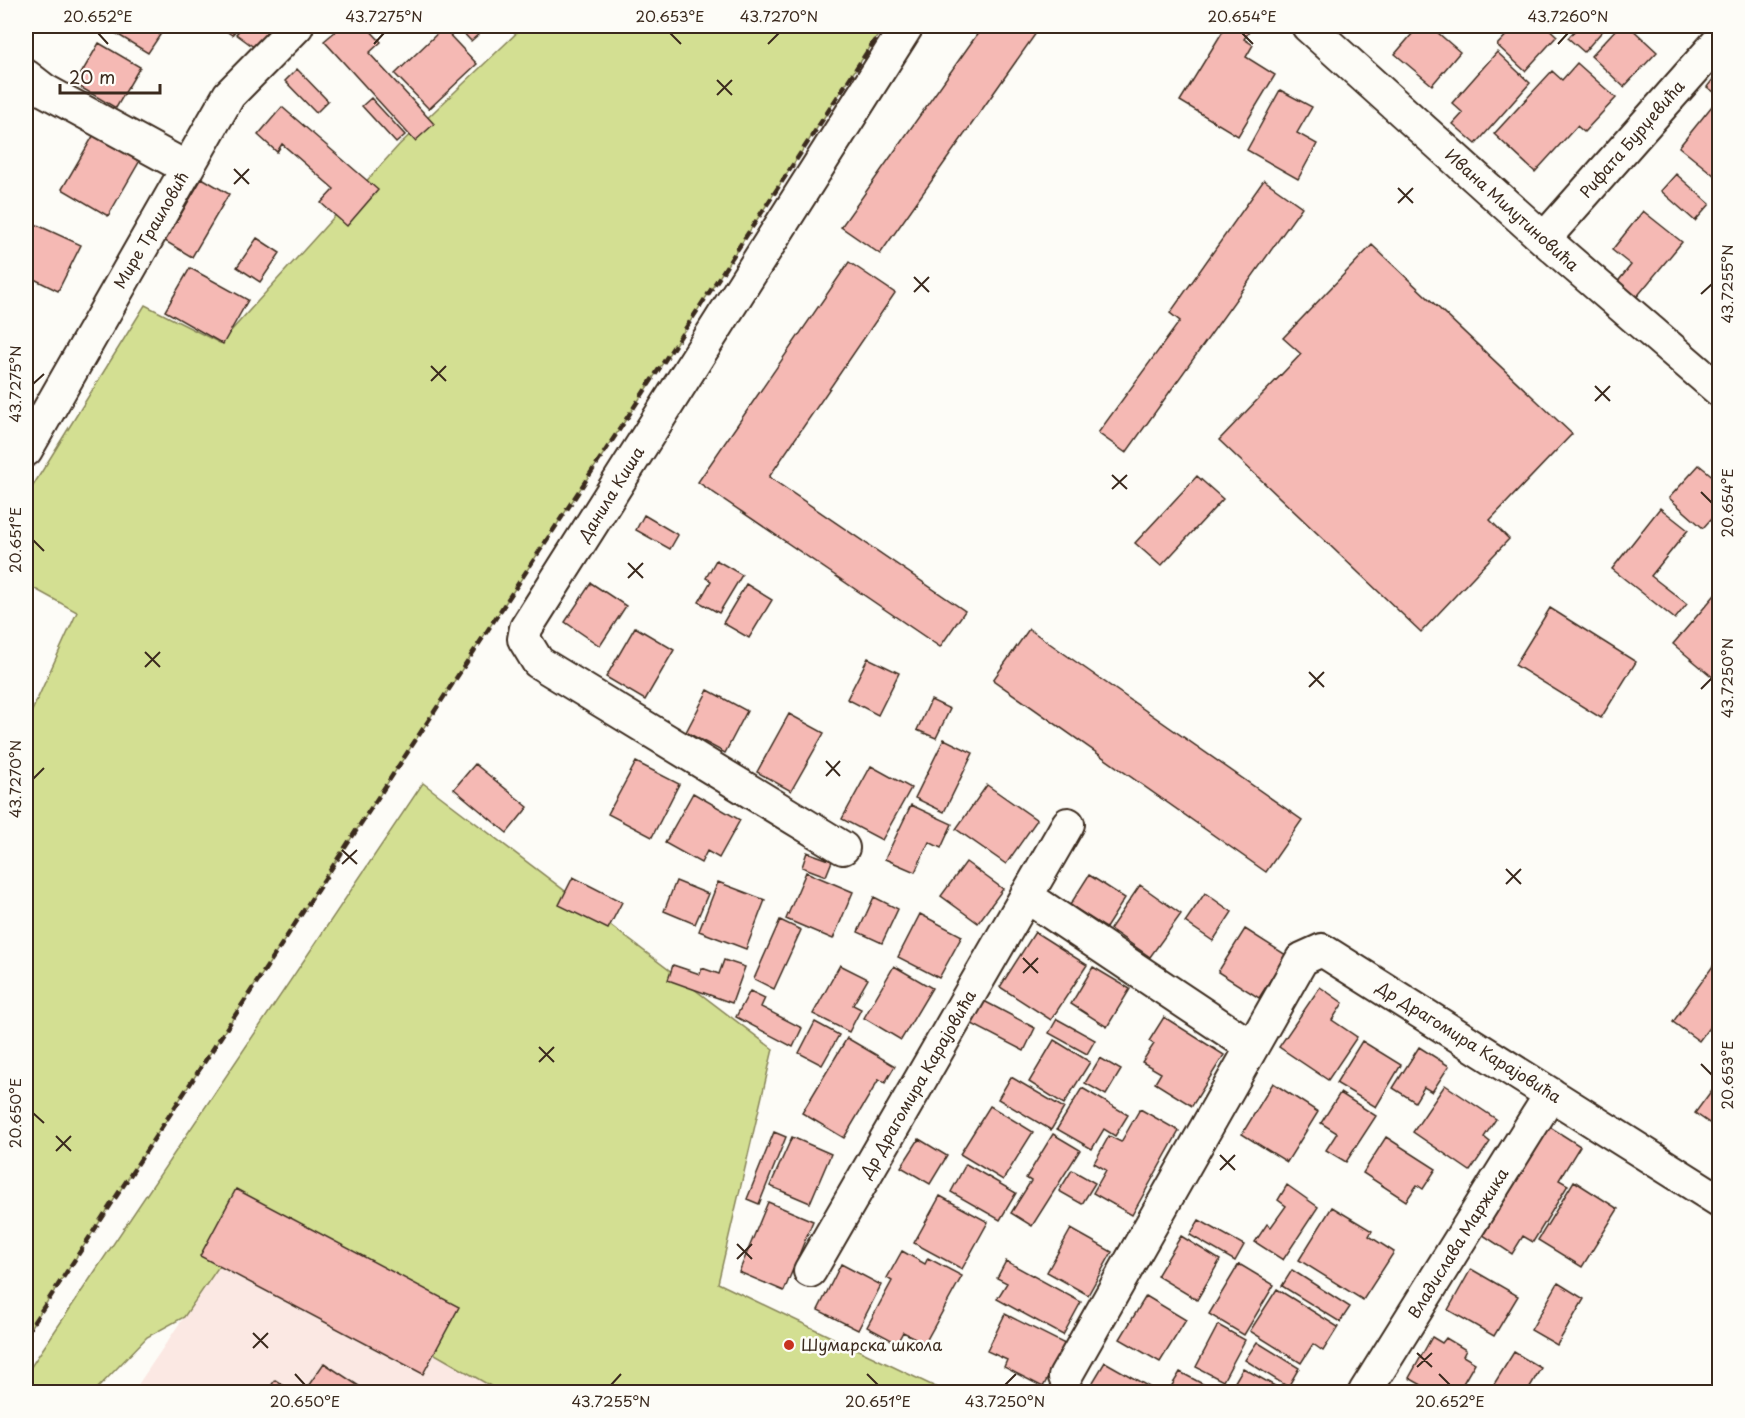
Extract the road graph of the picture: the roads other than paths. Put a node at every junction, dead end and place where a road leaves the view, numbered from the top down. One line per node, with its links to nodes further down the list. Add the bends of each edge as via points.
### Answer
1 (297, 26): 6 (street, Мире Траиловић, via 230,95)
2 (907, 26): 11 (street, Данила Киша, via 526,628 524,639 538,662)
3 (1308, 26): 7 (street, Ивана Милутиновића)
4 (1719, 40): 7 (street, Рифата Бурџевића)
5 (26, 76): 6 (street, via 44,90)
6 (187, 168): 9 (street, Мире Траиловић)
7 (1544, 239): 8 (street, Ивана Милутиновића)
8 (1719, 391)
9 (26, 450)
10 (1068, 824): 12 (street, Др Драгомира Карајовића)
11 (843, 848)
12 (1026, 896): 13 (street); 16 (street, Др Драгомира Карајовића)
13 (1252, 1047): 14 (street, Др Драгомира Карајовића, via 1302,959 1322,950); 17 (street, Др Драгомира Карајовића)
14 (1551, 1094): 15 (street, Др Драгомира Карајовића); 18 (street, Владислава Маржика)
15 (1719, 1201)
16 (810, 1271)
17 (1065, 1377)
18 (1365, 1392)

